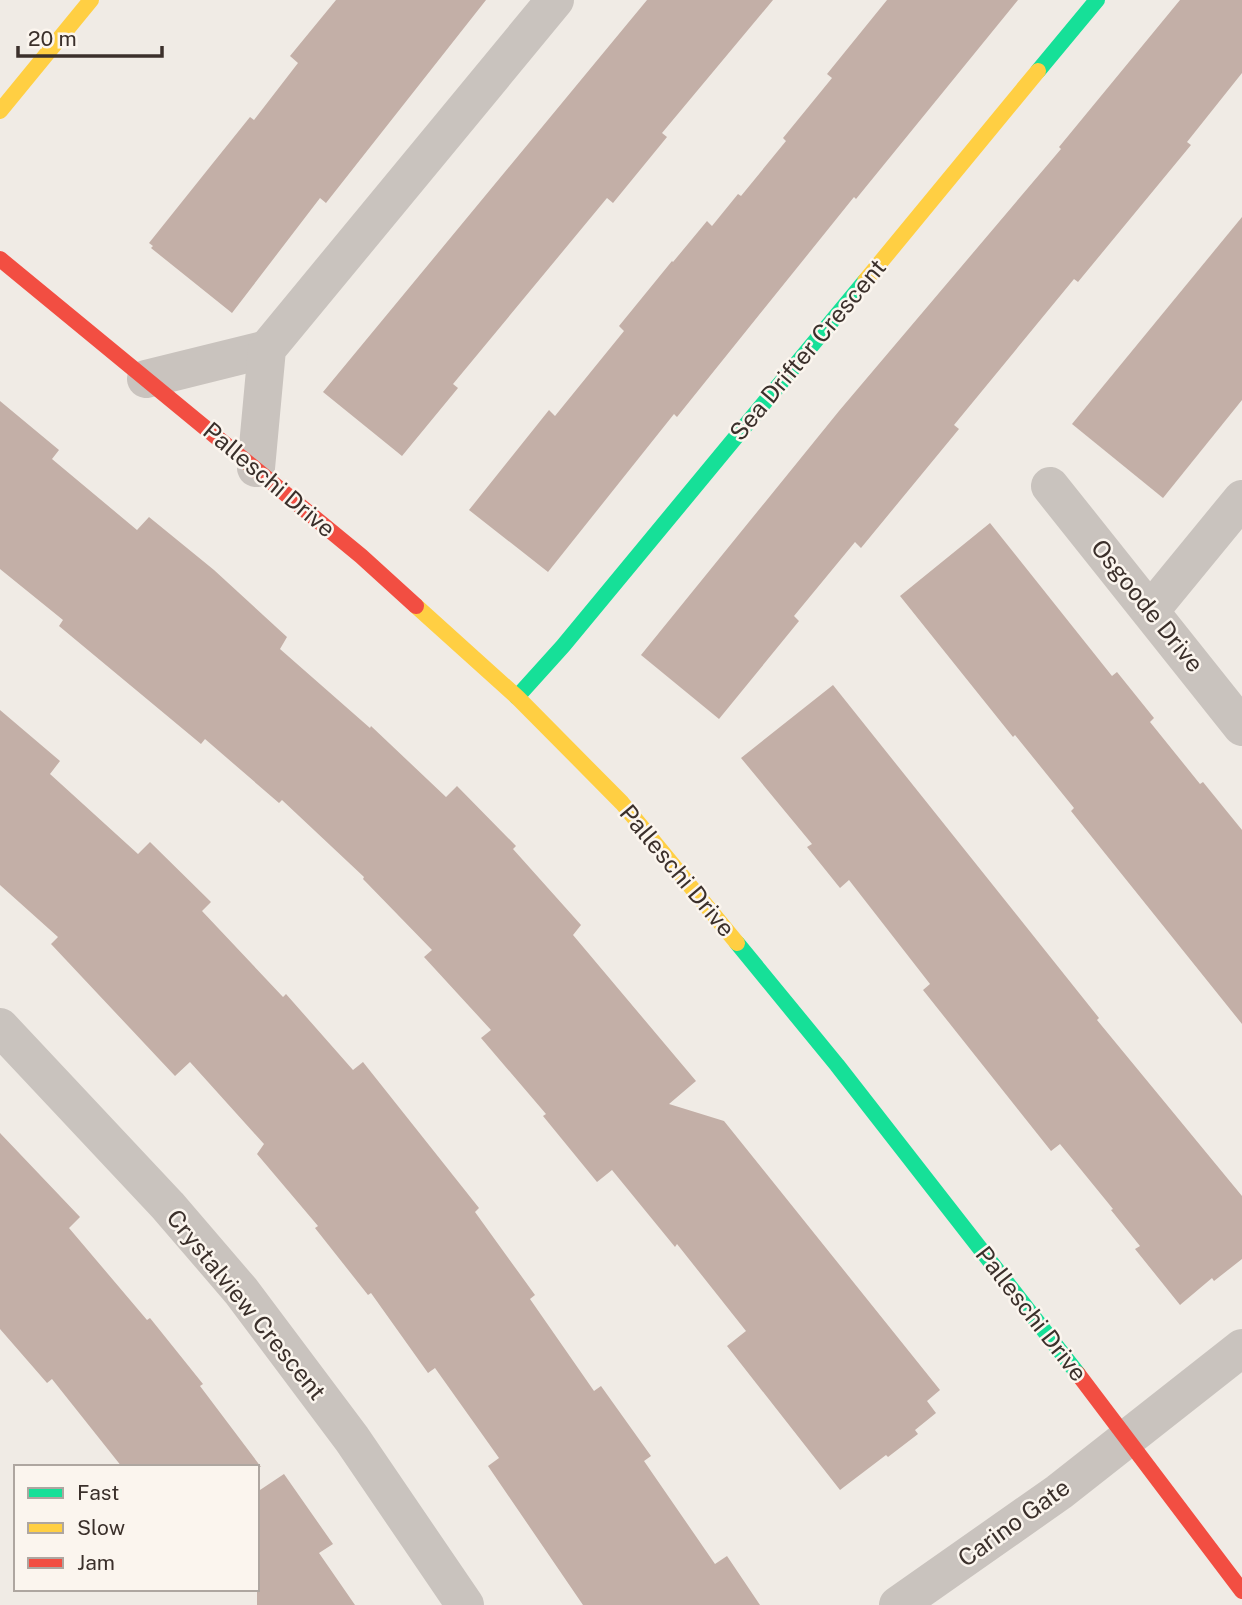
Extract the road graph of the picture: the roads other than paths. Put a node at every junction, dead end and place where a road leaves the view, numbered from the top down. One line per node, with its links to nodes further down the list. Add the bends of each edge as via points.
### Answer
1 (91, 0): 4 (street)
2 (555, 0): 6 (street)
3 (1097, 0): 12 (street, Sea Drifter Crescent)
4 (0, 111)
5 (0, 259): 7 (street, Palleschi Drive)
6 (267, 349): 7 (street); 8 (street)
7 (146, 379): 8 (street, Palleschi Drive)
8 (256, 467): 12 (street, Palleschi Drive)
9 (1050, 486): 11 (street, Osgoode Drive)
10 (1242, 499): 11 (street)
11 (1151, 610): 13 (street, Osgoode Drive)
12 (517, 697): 16 (street, Palleschi Drive, via 622,803 837,1065)
13 (1242, 727)
14 (0, 1027): 18 (street, Crystalview Crescent, via 241,1291 352,1440)
15 (1242, 1348): 16 (street)
16 (1128, 1438): 17 (street, Palleschi Drive); 19 (street, Carino Gate)
17 (1242, 1591)
18 (465, 1605)
19 (898, 1605)

